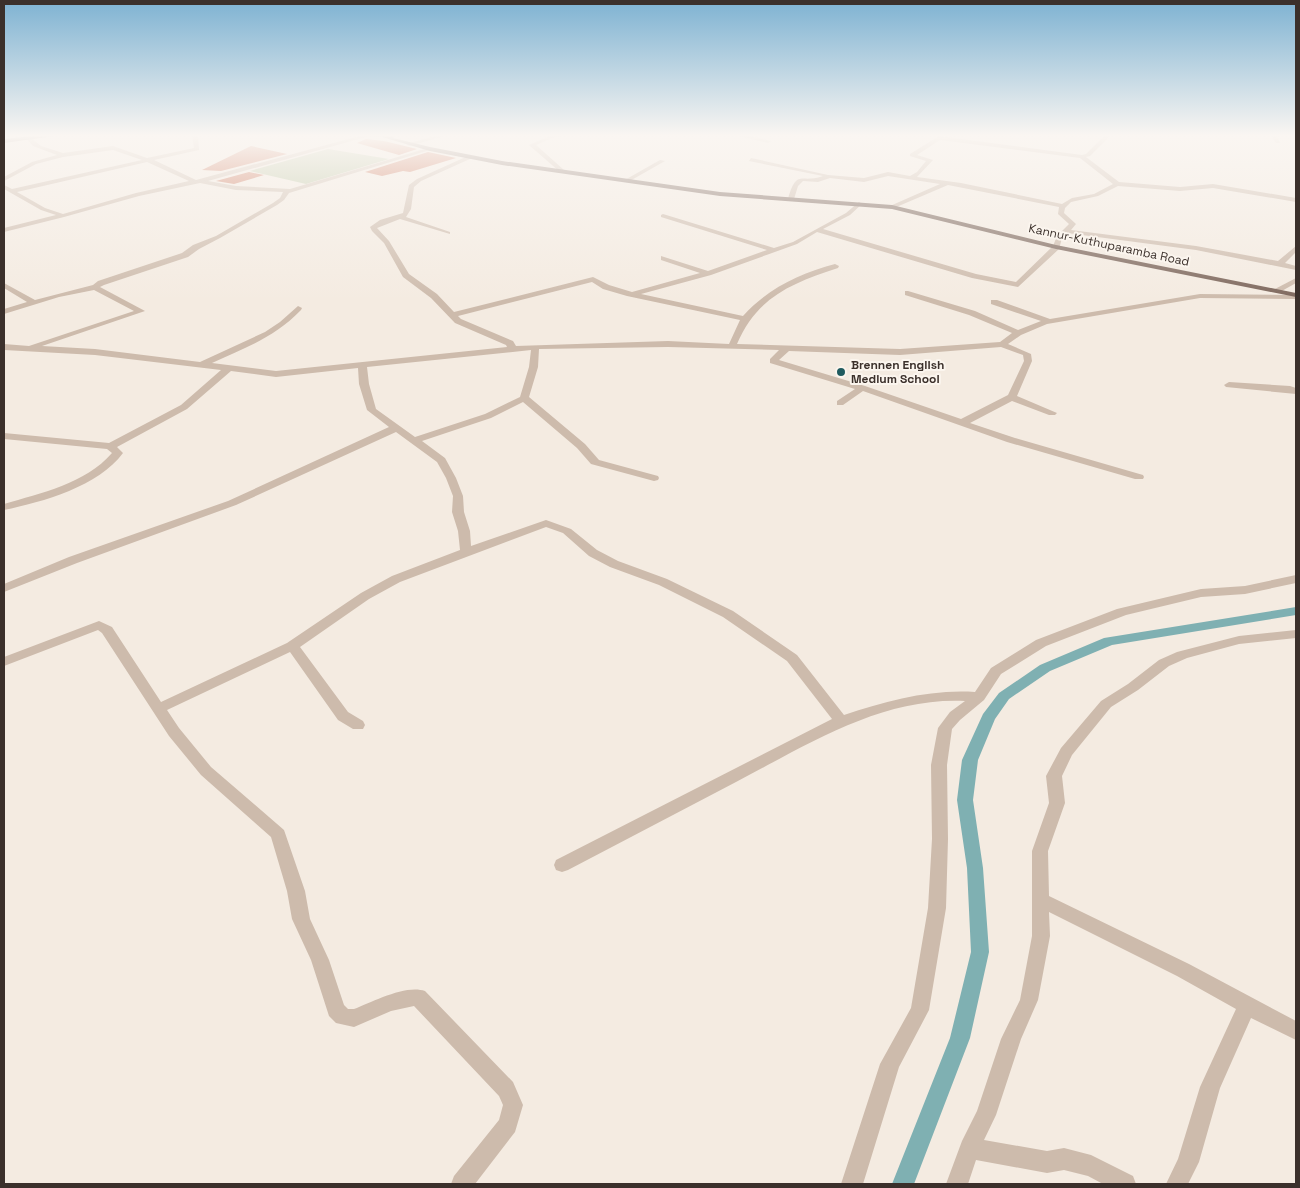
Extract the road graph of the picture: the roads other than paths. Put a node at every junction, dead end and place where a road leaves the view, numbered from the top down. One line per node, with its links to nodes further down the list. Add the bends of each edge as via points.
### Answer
1 (8, 189): 13 (street)
2 (18, 189): 13 (street)
3 (163, 189): 20 (street, via 105,202)
4 (254, 189): 14 (street)
5 (295, 189): 14 (street)
6 (411, 189): 22 (street, via 410,209)
7 (687, 189): 15 (main road, Kannur-Kuthuparamba Road)
8 (794, 189): 15 (street)
9 (932, 189): 19 (street)
10 (979, 189): 18 (street)
11 (1107, 189): 18 (street, via 1071,200)
12 (1233, 189): 16 (street)
13 (11, 191): 20 (street)
14 (286, 192): 38 (street, via 275,204 185,255 101,282)
15 (791, 199): 17 (main road, Kannur-Kuthuparamba Road)
16 (1296, 200)
17 (859, 204): 19 (main road, Kannur-Kuthuparamba Road); 24 (street, via 848,214)
18 (1063, 206): 25 (street, via 1061,214 1073,224)
19 (892, 207): 27 (main road, Kannur-Kuthuparamba Road)
20 (62, 216): 23 (street)
21 (663, 216): 29 (street)
22 (401, 217): 26 (street); 47 (street, via 375,225 374,230 386,242 406,275 434,296)
23 (4, 230)
24 (818, 230): 29 (street, via 796,244); 37 (street, via 974,276)
25 (1066, 231): 27 (street, via 1059,237); 31 (street, via 1190,247)
26 (448, 233)
27 (1056, 247): 37 (street); 39 (main road, Kannur-Kuthuparamba Road)
28 (1296, 248): 31 (street)
29 (774, 250): 34 (street)
30 (664, 258): 34 (street)
31 (1280, 264): 33 (street)
32 (835, 266): 48 (street, via 777,290)
33 (1296, 268)
34 (708, 273): 41 (street)
35 (1296, 280): 39 (street)
36 (4, 285): 43 (street)
37 (1018, 285): 45 (street)
38 (95, 287): 43 (street); 57 (street, via 141,311)
39 (1277, 290): 42 (main road, Kannur-Kuthuparamba Road)
40 (908, 293): 45 (street)
41 (630, 294): 47 (street, via 606,287 593,279); 48 (street)
42 (1296, 296): 49 (street, via 1200,296)
43 (35, 303): 46 (street)
44 (298, 308): 59 (street, via 268,334)
45 (985, 308): 49 (street); 50 (street)
46 (4, 312)
47 (452, 315): 54 (street, via 461,322 510,342)
48 (745, 319): 52 (street)
49 (1049, 321): 50 (street)
50 (1018, 333): 51 (street)
51 (1002, 344): 56 (street, via 900,352); 64 (street, via 1026,354 1028,361)
52 (732, 346): 53 (street); 56 (street)
53 (535, 347): 54 (street); 65 (street, via 536,364)
54 (512, 348): 58 (street)
55 (6, 349): 57 (street)
56 (786, 349): 62 (street, via 773,361)
57 (27, 350): 59 (street, via 96,352)
58 (362, 364): 60 (street, via 276,374); 69 (street, via 372,410)
59 (201, 365): 60 (street)
60 (228, 369): 72 (street, via 184,407)
61 (1229, 385): 63 (street)
62 (862, 388): 66 (street); 68 (street)
63 (1296, 391)
64 (1012, 397): 67 (street); 68 (street)
65 (524, 398): 71 (street, via 488,416); 73 (street, via 581,446 595,462)
66 (840, 403)
67 (1052, 413)
68 (962, 423): 74 (street)
69 (396, 428): 71 (street); 78 (street, via 210,512)
70 (4, 436): 72 (street)
71 (415, 440): 76 (street, via 441,460 451,478 458,496)
72 (110, 446): 75 (street, via 118,453 116,456 89,476)
73 (654, 478)
74 (1139, 478)
75 (4, 507)
76 (466, 552): 80 (street, via 396,579); 84 (street, via 546,524 567,531 593,553 614,564 663,582 728,614 792,658)
77 (1296, 579): 82 (street, via 1245,590 1201,593 1122,612 1041,643 996,671)
78 (4, 588)
79 (1296, 634): 87 (street, via 1239,640 1182,655 1153,670 1106,704 1066,752 1054,776 1057,803 1040,851)
80 (292, 646): 83 (street); 85 (street, via 343,716)
81 (4, 662): 83 (street, via 100,625)
82 (979, 697): 84 (street, via 914,700); 92 (street, via 945,728 939,765 937,908 920,1010 890,1064)
83 (160, 708): 91 (street, via 174,732 206,771 278,834 301,919 320,960 336,1010 343,1017 354,1018 390,1003 418,997 506,1089 513,1105 508,1125)
84 (842, 721): 86 (street)
85 (358, 725)
86 (562, 865)
87 (1041, 900): 88 (street, via 1183,970); 90 (street, via 1041,936 1029,1000 1011,1038 986,1115)
88 (1247, 1006): 89 (street); 95 (street, via 1210,1087 1188,1162)
89 (1296, 1031)
90 (969, 1148): 93 (street); 94 (street, via 1047,1162 1064,1159 1091,1166)
91 (462, 1184)
92 (852, 1184)
93 (957, 1184)
94 (1125, 1184)
95 (1177, 1184)

